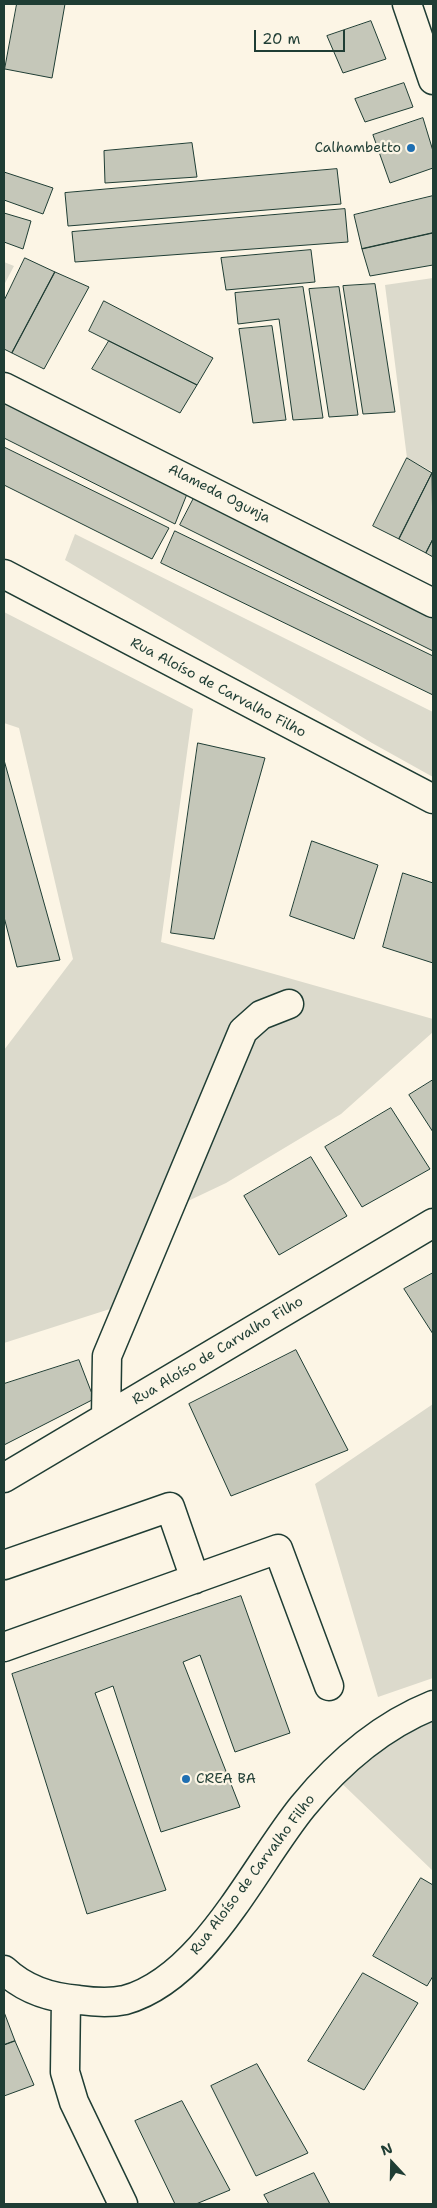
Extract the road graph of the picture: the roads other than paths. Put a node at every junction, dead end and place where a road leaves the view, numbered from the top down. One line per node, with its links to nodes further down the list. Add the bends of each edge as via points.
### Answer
1 (407, 4): 2 (street)
2 (433, 80)
3 (4, 386): 5 (street, Alameda Ogunja)
4 (4, 574): 6 (street, Rua Aloíso de Carvalho Filho)
5 (433, 603)
6 (433, 799)
7 (288, 1004): 9 (street, via 261,1015 243,1031 107,1356)
8 (433, 1223): 9 (street, Rua Aloíso de Carvalho Filho)
9 (106, 1417): 10 (street, Rua Aloíso de Carvalho Filho)
10 (4, 1478)
11 (4, 1565): 12 (street, via 170,1507)
12 (195, 1579): 13 (street); 14 (street, via 278,1549)
13 (4, 1647)
14 (329, 1686)
15 (433, 1705): 17 (street, Rua Aloíso de Carvalho Filho, via 406,1716 367,1741 332,1774 303,1806 217,1927 187,1962 159,1984 124,2000)
16 (4, 1970): 17 (street, Rua Aloíso de Carvalho Filho, via 36,1992)
17 (66, 1999): 18 (street, via 65,2072 74,2102)
18 (123, 2204)

